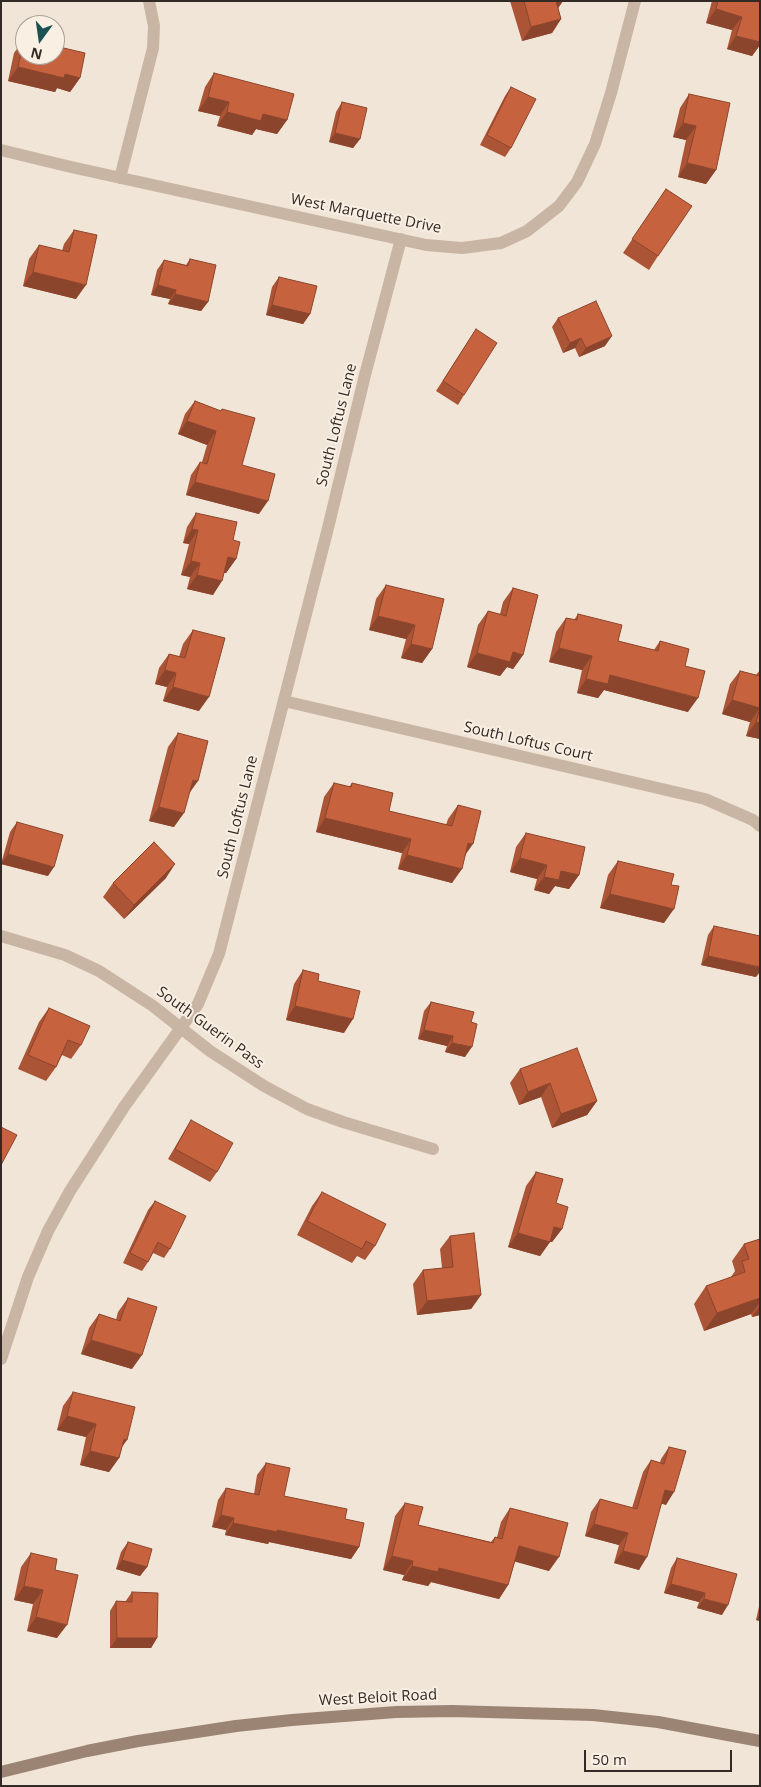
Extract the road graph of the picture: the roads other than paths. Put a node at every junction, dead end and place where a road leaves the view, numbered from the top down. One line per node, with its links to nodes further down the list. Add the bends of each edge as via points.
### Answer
1 (148, 1): 4 (street, via 154,26 154,48)
2 (635, 1): 5 (street, West Marquette Drive, via 595,144 577,182 559,206 527,230 501,243 462,248)
3 (1, 150): 4 (street, West Marquette Drive)
4 (120, 178): 5 (street, West Marquette Drive)
5 (401, 239): 6 (street, South Loftus Lane)
6 (284, 701): 7 (street, South Loftus Court, via 705,799); 9 (street, South Loftus Lane, via 219,954 198,1004)
7 (760, 826)
8 (1, 936): 9 (street, South Guerin Pass, via 65,955 99,971 153,1006)
9 (181, 1029): 10 (street, South Guerin Pass, via 256,1081 307,1109); 11 (street, South Loftus Lane, via 124,1107 70,1191 28,1277)
10 (432, 1149)
11 (1, 1359)
12 (760, 1741): 13 (main road, West Beloit Road, via 658,1722 592,1715 396,1712 236,1726 96,1750)
13 (1, 1772)

